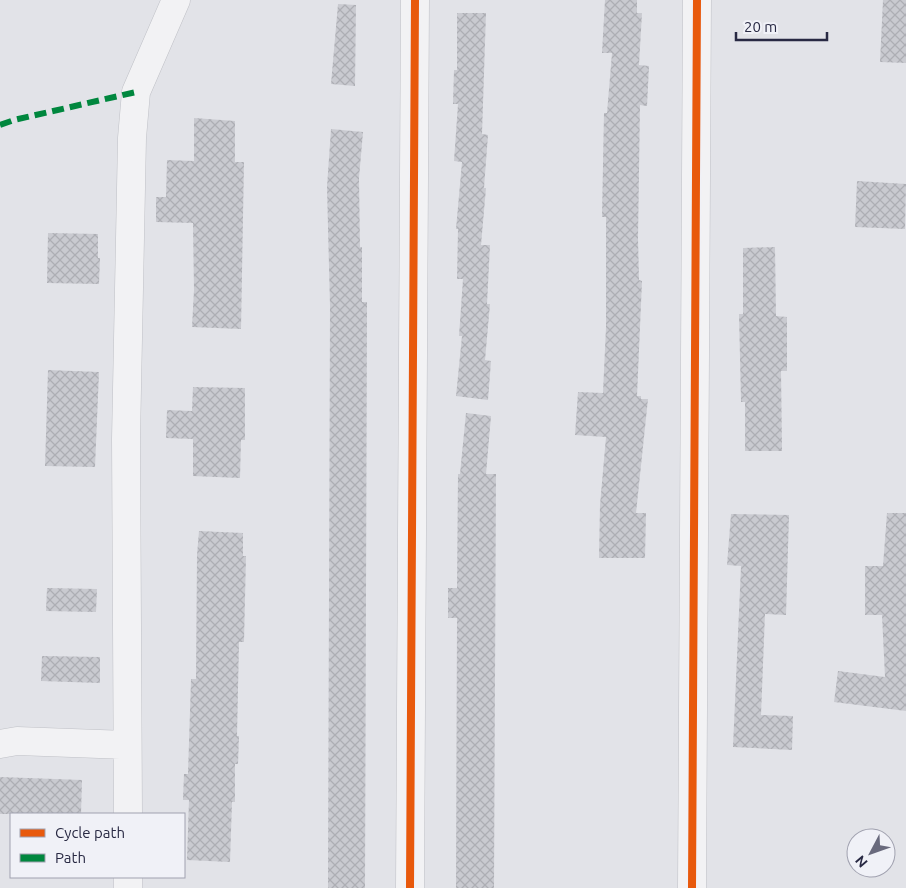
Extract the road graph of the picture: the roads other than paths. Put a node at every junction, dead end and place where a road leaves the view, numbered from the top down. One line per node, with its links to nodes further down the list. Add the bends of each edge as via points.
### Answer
1 (176, 0): 5 (street, via 136,92 132,138 126,439)
2 (415, 0): 7 (street)
3 (697, 0): 8 (street)
4 (0, 744): 5 (street, via 17,741)
5 (128, 745): 6 (street)
6 (128, 813)
7 (410, 888)
8 (692, 888)

